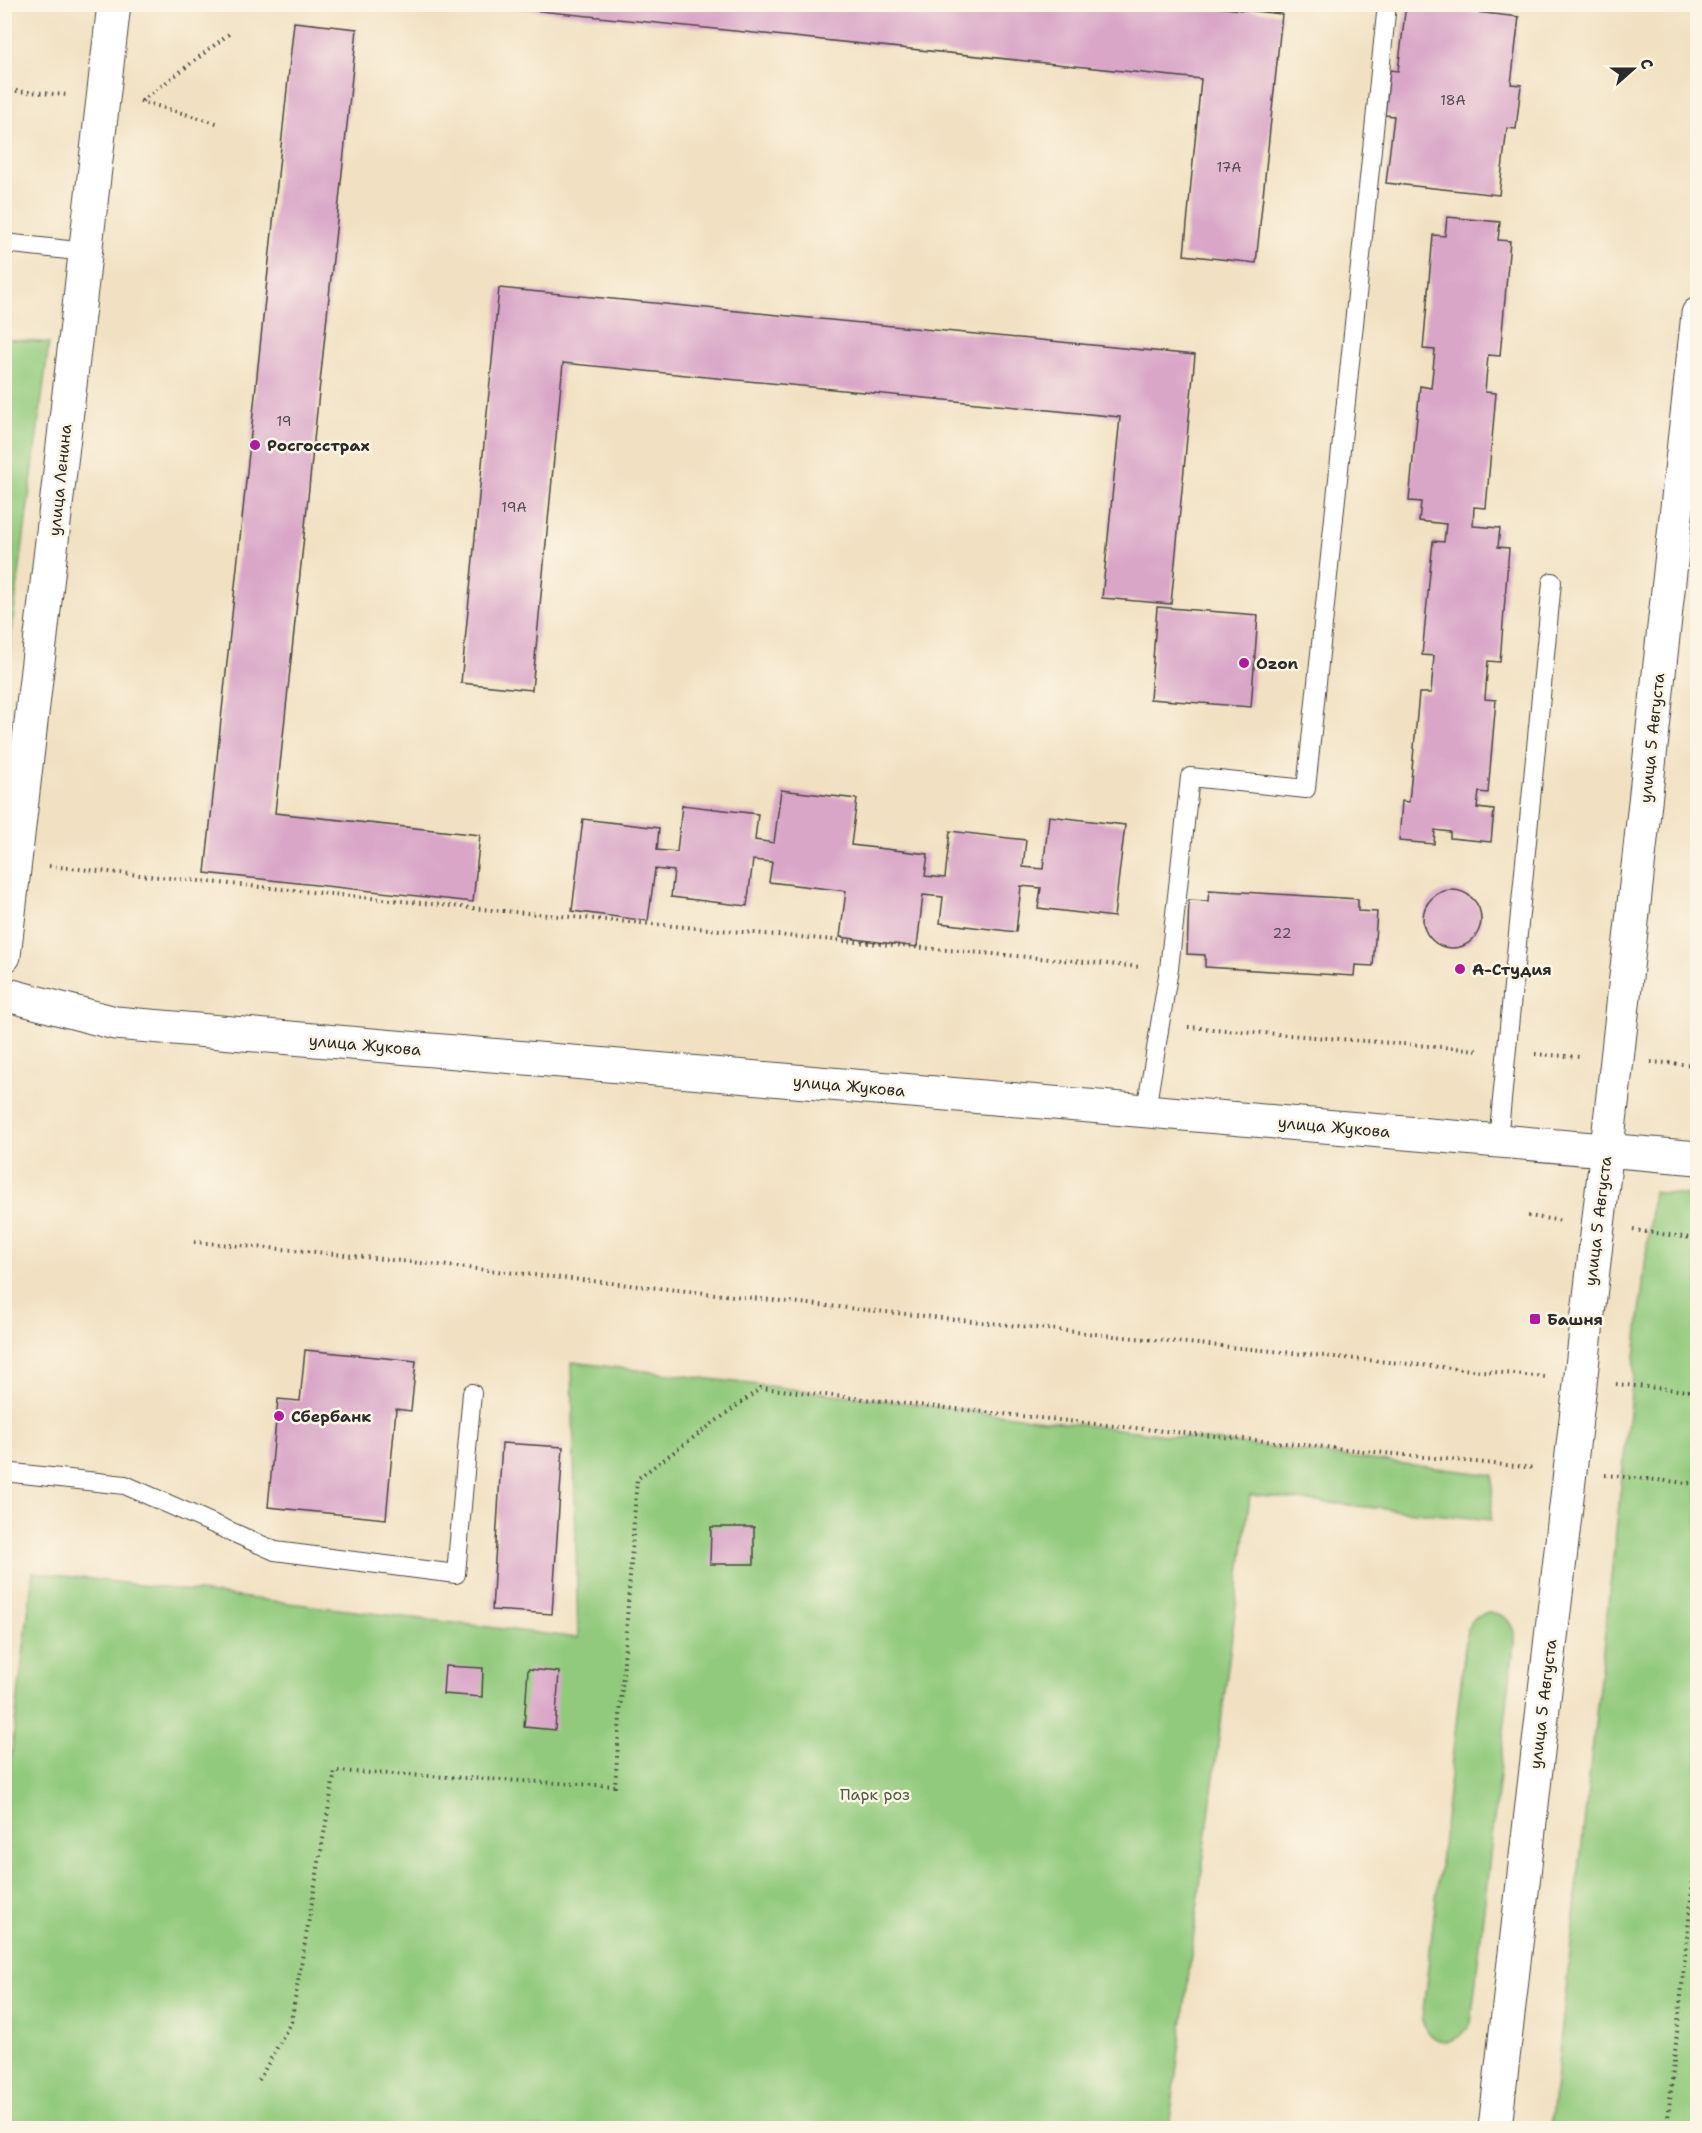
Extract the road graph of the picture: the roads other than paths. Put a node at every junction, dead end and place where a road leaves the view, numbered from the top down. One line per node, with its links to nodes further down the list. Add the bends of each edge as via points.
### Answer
1 (114, 4): 4 (street, улица Ленина)
2 (1387, 4): 9 (lane, via 1306,789 1190,777 1169,969)
3 (4, 243): 4 (lane)
4 (86, 252): 7 (street, улица Ленина)
5 (1698, 314): 11 (street, улица 5 Августа)
6 (1552, 582): 10 (lane)
7 (4, 956)
8 (4, 993): 9 (street, улица Жукова, via 115,1023)
9 (1146, 1110): 10 (street, улица Жукова)
10 (1498, 1141): 11 (street, улица Жукова)
11 (1607, 1150): 12 (street, улица Жукова); 15 (street, улица 5 Августа)
12 (1698, 1158)
13 (472, 1394): 14 (lane, via 456,1574 275,1551 125,1485)
14 (4, 1472)
15 (1495, 2128)

